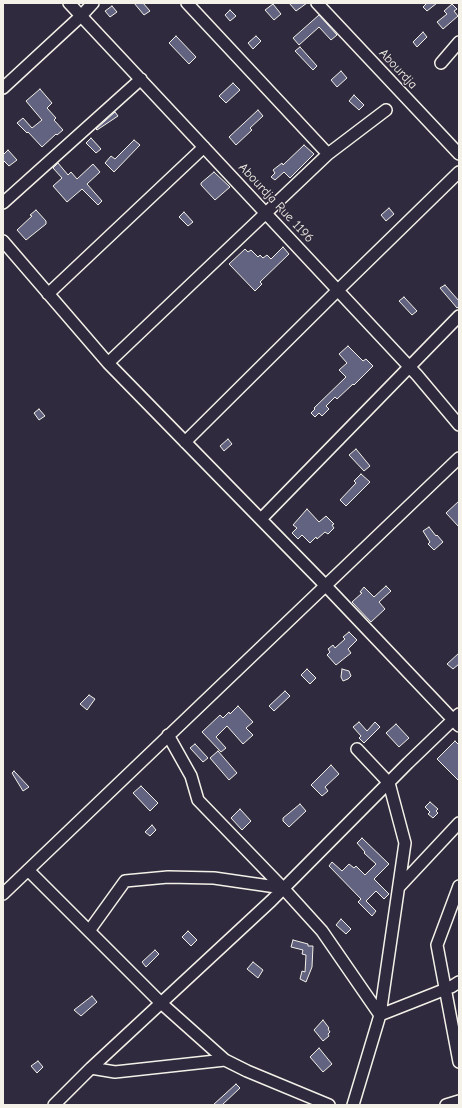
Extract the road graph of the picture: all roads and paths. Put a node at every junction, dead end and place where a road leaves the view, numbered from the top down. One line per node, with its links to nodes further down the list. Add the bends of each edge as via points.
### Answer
1 (69, 3): 5 (street, Abourdja Rue 1196)
2 (93, 3): 5 (street)
3 (186, 3): 12 (street)
4 (317, 3): 13 (street, Abourdja)
5 (81, 16): 8 (street, Abourdja Rue 1196); 9 (street)
6 (459, 42): 7 (street)
7 (441, 63)
8 (141, 79): 11 (street, Abourdja Rue 1196); 15 (street)
9 (4, 86)
10 (386, 110): 12 (street)
11 (204, 147): 16 (street, Abourdja Rue 1196); 19 (street)
12 (328, 154): 16 (street)
13 (459, 154)
14 (459, 172): 18 (street)
15 (3, 203)
16 (266, 212): 18 (street, Abourdja Rue 1196); 21 (street)
17 (3, 241): 19 (street)
18 (337, 290): 22 (street, Abourdja Rue 1196); 24 (street)
19 (48, 294): 21 (street)
20 (459, 316): 22 (street)
21 (108, 363): 24 (street)
22 (409, 367): 23 (street, Abourdja Rue 1196); 26 (street)
23 (459, 425)
24 (185, 442): 26 (street)
25 (459, 458): 27 (street)
26 (261, 519): 27 (street)
27 (325, 585): 28 (street); 29 (street)
28 (457, 720): 31 (street)
29 (168, 735): 33 (street); 36 (street, via 191,776 198,800)
30 (357, 749): 31 (street)
31 (389, 783): 35 (street, via 405,843); 36 (street)
32 (459, 823): 35 (street)
33 (28, 870): 37 (street); 38 (street)
34 (459, 886): 40 (street, via 437,945)
35 (399, 887): 42 (street)
36 (283, 888): 38 (street, via 214,878 168,877 125,881); 41 (street); 42 (street, via 322,931)
37 (3, 894)
38 (89, 931): 41 (street)
39 (459, 982): 40 (street)
40 (445, 990): 42 (street); 44 (street)
41 (161, 1003): 43 (street); 45 (street)
42 (380, 1015): 49 (street)
43 (225, 1060): 45 (street, via 115,1072); 48 (street)
44 (459, 1062)
45 (91, 1068): 47 (street)
46 (459, 1101): 50 (street)
47 (54, 1105)
48 (329, 1105)
49 (353, 1105)
50 (446, 1105)

